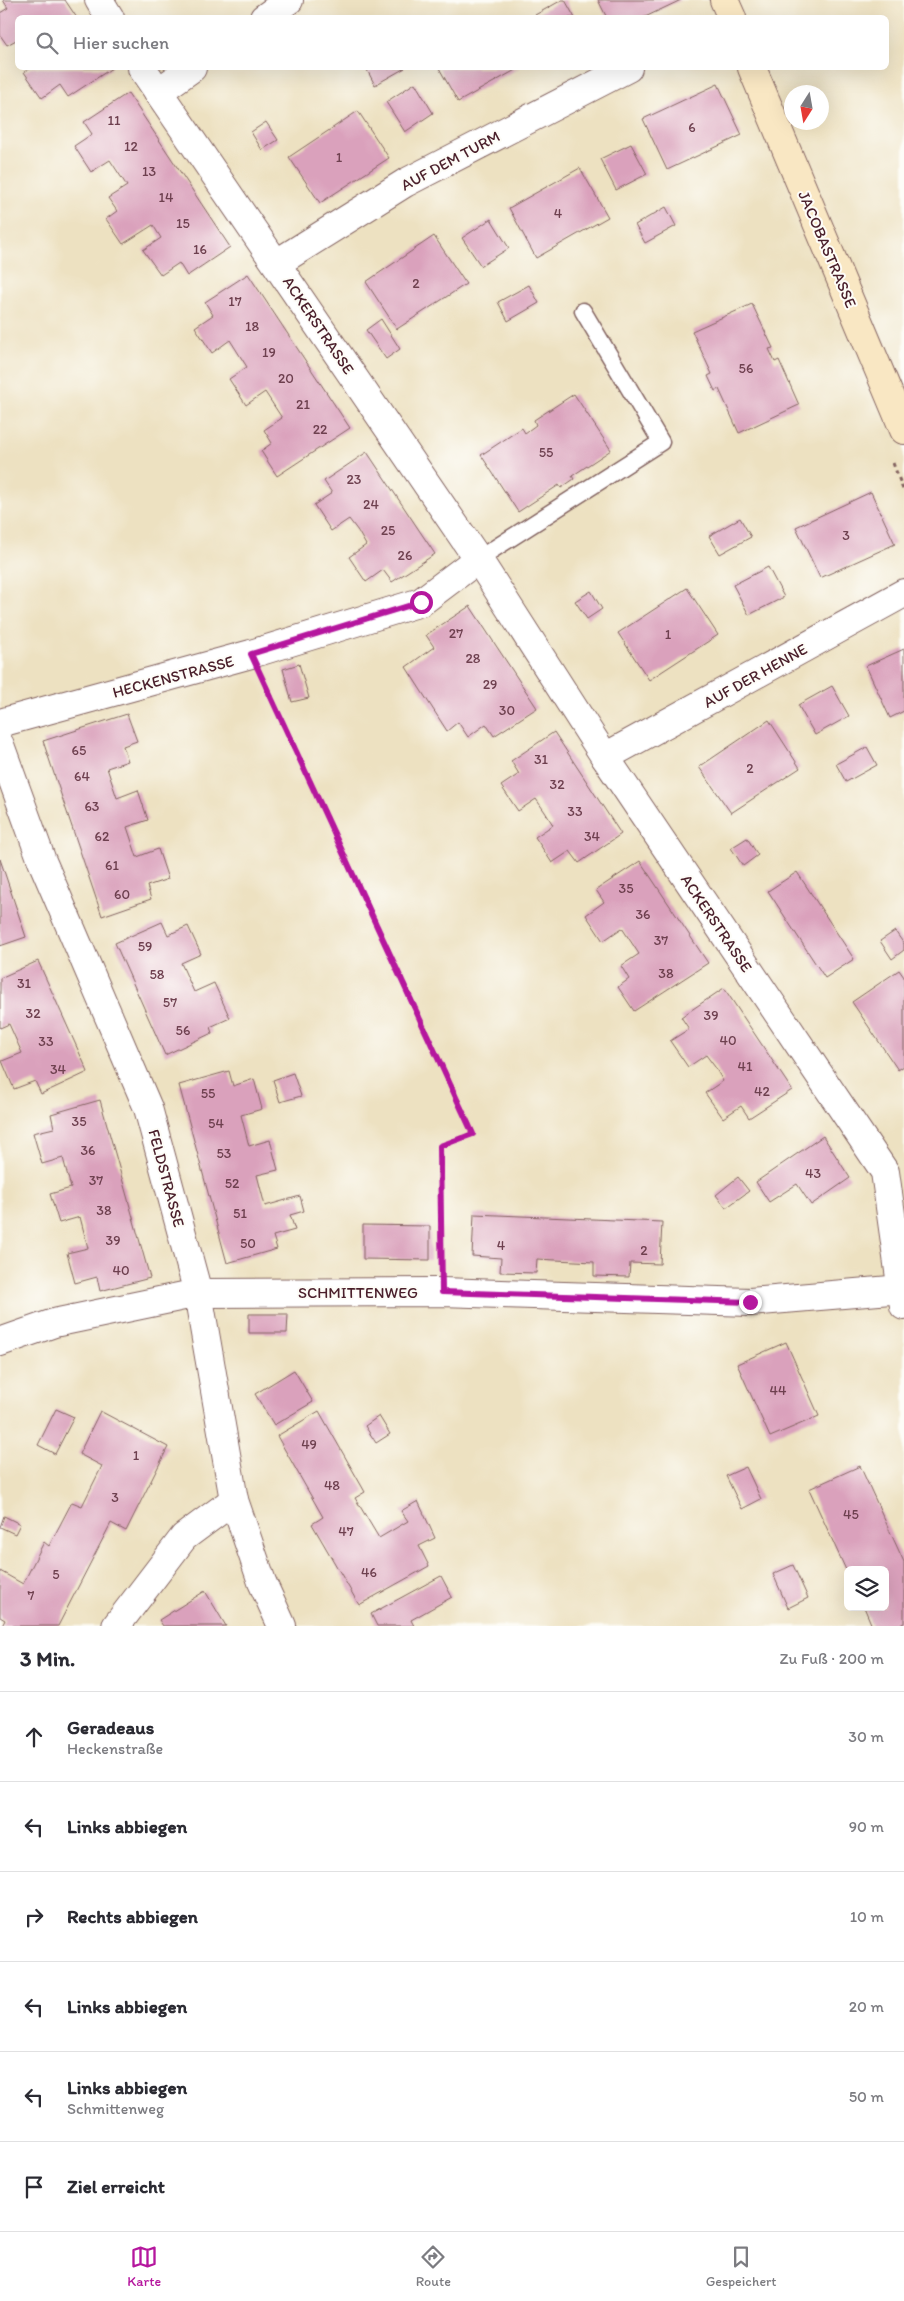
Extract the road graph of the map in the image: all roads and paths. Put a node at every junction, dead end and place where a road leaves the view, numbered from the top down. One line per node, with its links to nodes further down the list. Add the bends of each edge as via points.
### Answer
1 (99, 0): 4 (street)
2 (289, 0): 5 (street)
3 (724, 0): 6 (street)
4 (108, 15)
5 (268, 15)
6 (731, 15)
7 (143, 70): 11 (street, ACKERSTRASSE)
8 (189, 70): 11 (street)
9 (624, 70): 12 (street, AUF DEM TURM, via 405,183)
10 (753, 70): 14 (street, JACOBASTRASSE)
11 (158, 92): 12 (street, ACKERSTRASSE)
12 (277, 263): 15 (street, ACKERSTRASSE)
13 (583, 311): 15 (lane, via 661,442)
14 (904, 430)
15 (478, 559): 17 (street, HECKENSTRASSE, via 421,602); 20 (street, ACKERSTRASSE)
16 (904, 593): 20 (street, AUF DER HENNE)
17 (251, 654): 18 (street, HECKENSTRASSE); 21 (path, via 473,1134 440,1146)
18 (0, 723)
19 (0, 745): 22 (street, FELDSTRASSE, via 42,861 148,1108)
20 (605, 757): 23 (street, ACKERSTRASSE, via 886,1172)
21 (442, 1292): 22 (street, SCHMITTENWEG); 23 (street, SCHMITTENWEG, via 750,1302)
22 (198, 1293): 24 (street, SCHMITTENWEG, via 54,1323); 25 (street, FELDSTRASSE)
23 (903, 1298)
24 (0, 1342)
25 (234, 1500): 26 (street, via 184,1537); 27 (street, FELDSTRASSE, via 262,1582)
26 (116, 1626)
27 (282, 1626)

